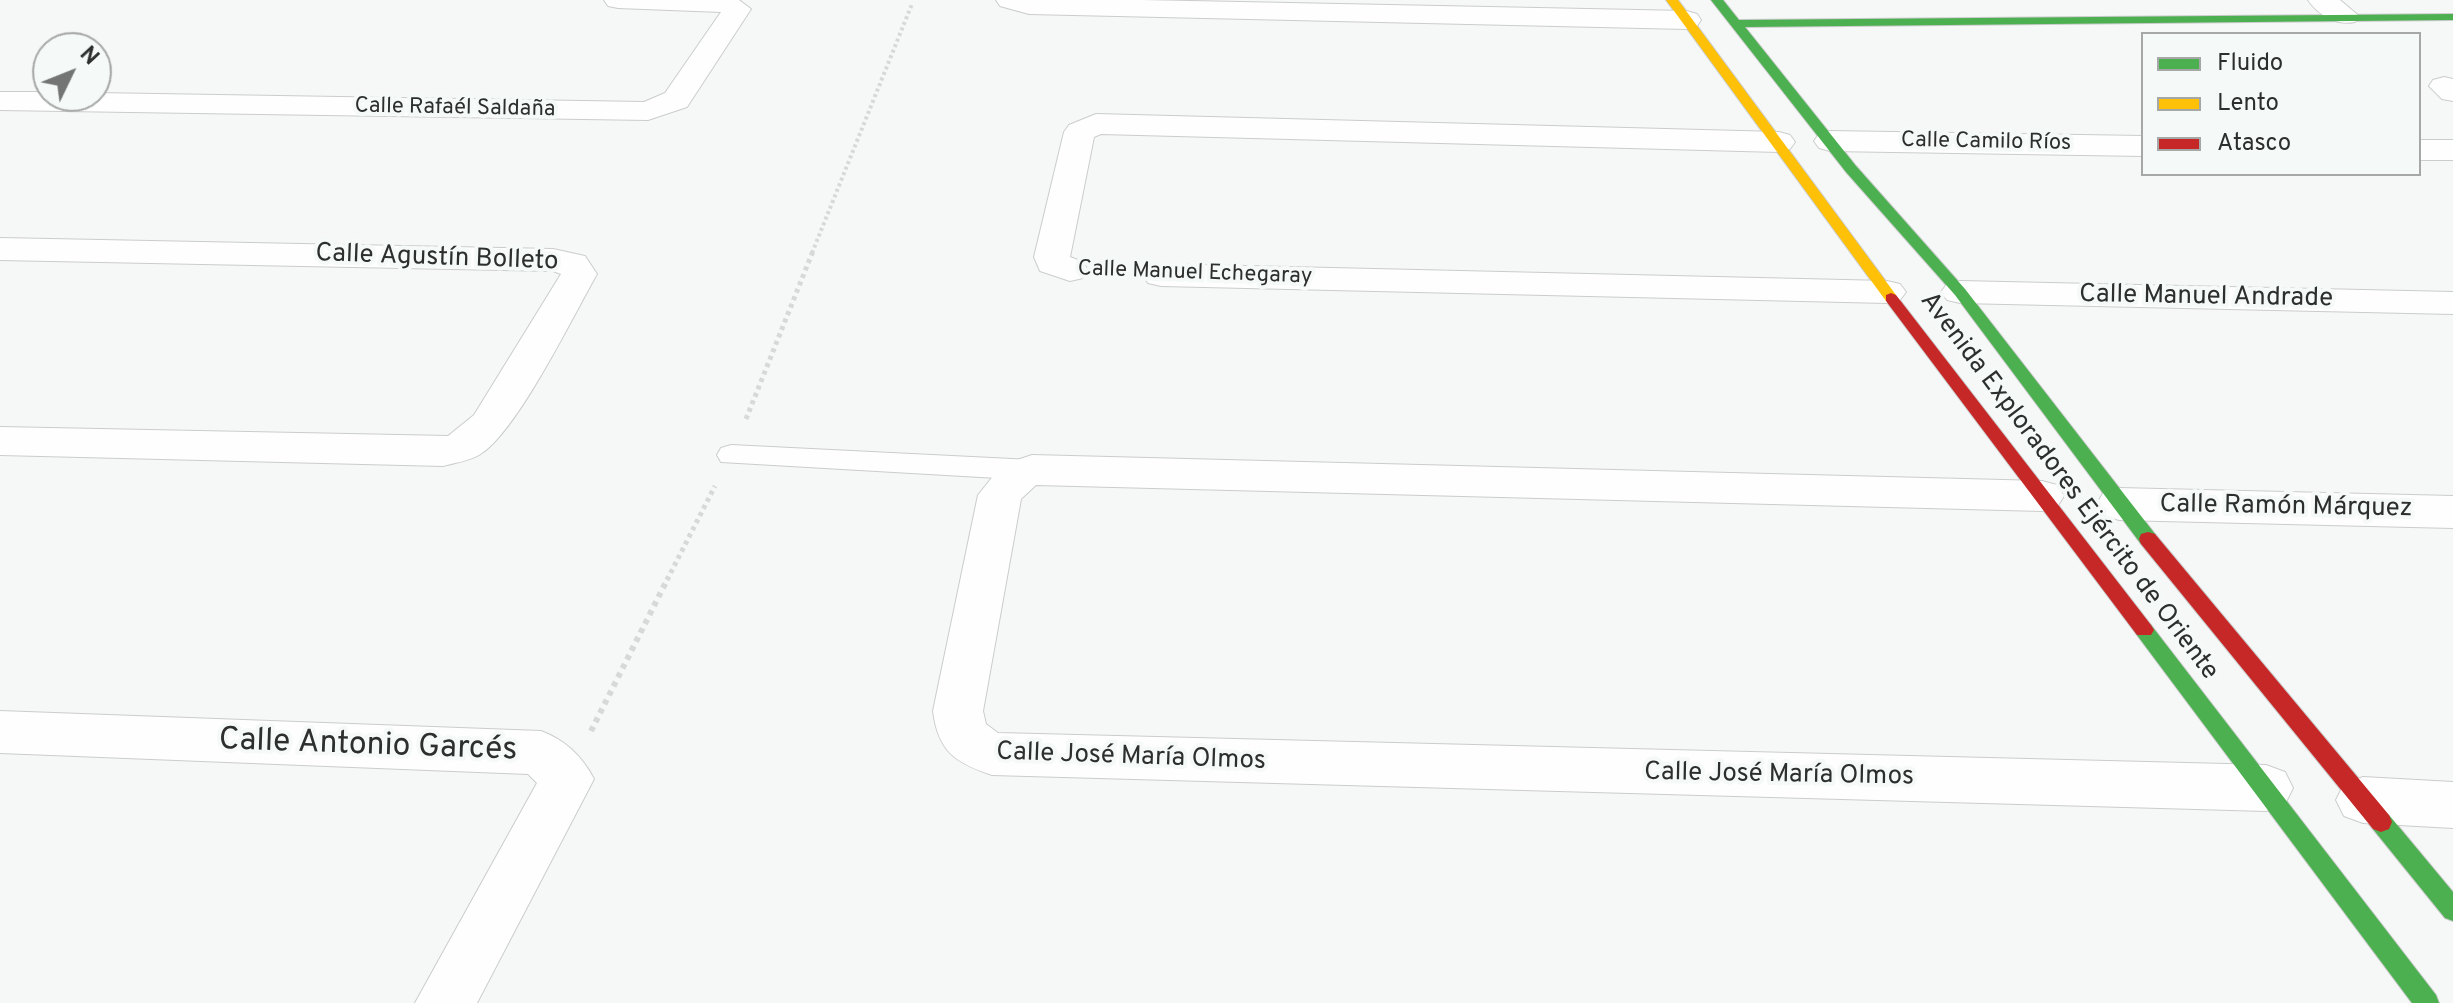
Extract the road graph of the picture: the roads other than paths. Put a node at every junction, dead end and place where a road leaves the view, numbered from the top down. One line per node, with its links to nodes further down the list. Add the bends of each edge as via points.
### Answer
1 (618, 0): 8 (street, Calle Rafaél Saldaña, via 720,2 737,9 676,100 648,111)
2 (1010, 0): 5 (street, via 1029,6)
3 (1717, 0): 7 (street, Avenida Exploradores Ejército de Oriente)
4 (2333, 8): 6 (street); 7 (street)
5 (1679, 10): 10 (street, Avenida Exploradores Ejército de Oriente)
6 (2453, 17)
7 (1736, 24): 9 (street, Avenida Exploradores Ejército de Oriente)
8 (0, 101)
9 (1830, 141): 11 (street, Calle Camilo Ríos); 18 (street, Avenida Exploradores Ejército de Oriente)
10 (1779, 142): 15 (street, Calle Manuel Echegaray, via 1096,124 1078,137 1053,250 1053,263); 17 (street, Avenida Exploradores Ejército de Oriente)
11 (2141, 146)
12 (2421, 150): 13 (street)
13 (2453, 150)
14 (0, 249): 20 (street, Calle Agustín Bolleto, via 553,260 576,266 579,274 489,425 463,446 443,452)
15 (1070, 270)
16 (1161, 275): 17 (street, Calle Manuel Echegaray)
17 (1887, 292): 23 (street, Avenida Exploradores Ejército de Oriente)
18 (1960, 292): 19 (street, Calle Manuel Andrade); 24 (street, Avenida Exploradores Ejército de Oriente)
19 (2453, 303)
20 (0, 441)
21 (731, 455): 22 (lane)
22 (1032, 470): 23 (street); 27 (street, Calle José María Olmos, via 1017,476 1000,495 958,711 968,743 983,752)
23 (2042, 496): 27 (street, Avenida Exploradores Ejército de Oriente)
24 (2119, 504): 25 (street, Calle Ramón Márquez); 28 (street, Avenida Exploradores Ejército de Oriente)
25 (2453, 512)
26 (0, 732): 31 (street, Calle Antonio Garcés, via 541,753 567,779)
27 (2266, 788): 32 (street, Avenida Exploradores Ejército de Oriente)
28 (2363, 800): 29 (street); 30 (street, Avenida Exploradores Ejército de Oriente)
29 (2453, 805)
30 (2453, 910)
31 (445, 1003)
32 (2427, 1003)

